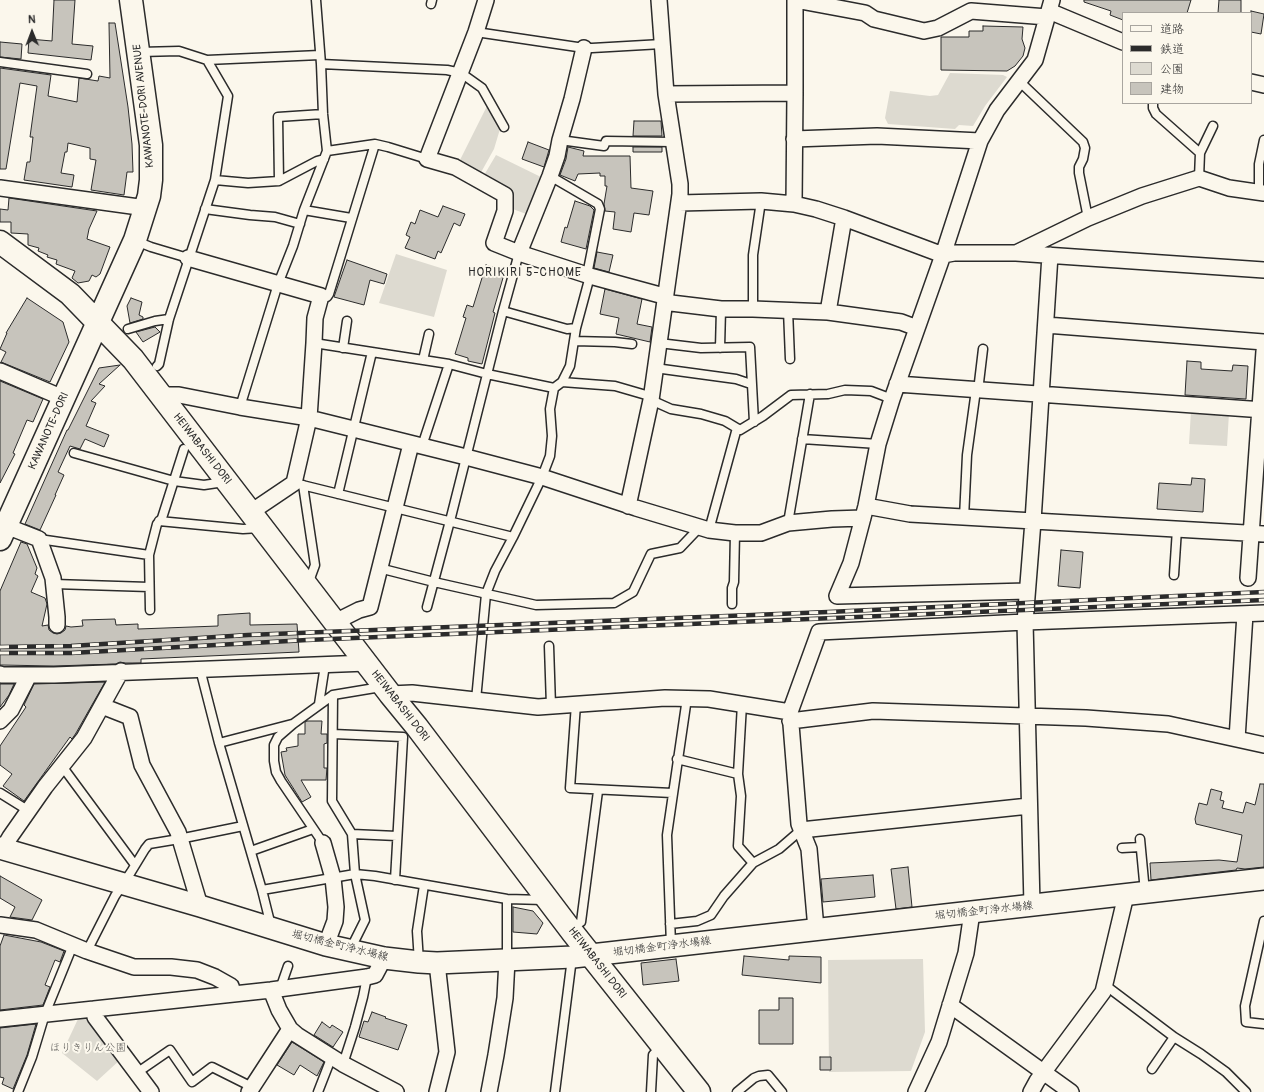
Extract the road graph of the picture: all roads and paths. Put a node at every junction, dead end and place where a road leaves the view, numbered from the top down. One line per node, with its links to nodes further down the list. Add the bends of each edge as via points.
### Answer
1 (131, 0): 12 (main road, KAWANOTE-DORI AVENUE)
2 (316, 0): 13 (lane)
3 (486, 0): 8 (street)
4 (659, 0): 10 (street)
5 (795, 0): 6 (street); 22 (street)
6 (866, 7): 7 (street, via 874,19 924,31 938,28 970,11)
7 (1049, 9): 9 (street); 19 (street, via 1035,60)
8 (476, 32): 11 (lane); 17 (street)
9 (1122, 42)
10 (662, 44): 11 (lane); 23 (street)
11 (584, 48): 29 (street)
12 (138, 52): 14 (lane, via 179,51); 46 (main road, KAWANOTE-DORI AVENUE, via 152,163)
13 (320, 55): 14 (lane); 16 (lane)
14 (207, 60): 39 (lane, via 228,96)
15 (0, 62): 18 (lane)
16 (321, 64): 17 (lane); 25 (lane)
17 (461, 72): 27 (lane, via 482,88); 36 (street)
18 (87, 74)
19 (1019, 80): 31 (street, via 997,110); 51 (lane, via 1083,142 1085,148 1079,173)
20 (1252, 82): 21 (street)
21 (1264, 85)
22 (795, 93): 23 (street); 28 (street)
23 (666, 94): 32 (street)
24 (1153, 104): 34 (lane, via 1156,114)
25 (323, 114): 35 (lane); 40 (lane, via 278,117)
26 (1212, 126): 34 (lane)
27 (504, 127)
28 (794, 139): 31 (street, via 877,136); 45 (street)
29 (560, 140): 32 (lane, via 604,146 606,142); 37 (street)
30 (1264, 140): 42 (lane, via 1259,164)
31 (980, 141): 57 (street)
32 (672, 142): 44 (street, via 680,184)
33 (375, 144): 35 (lane); 36 (lane); 49 (lane)
34 (1200, 153): 38 (lane)
35 (325, 155): 40 (lane); 48 (lane)
36 (427, 159): 55 (street, via 455,167 505,195 505,211 494,243)
37 (550, 176): 55 (street); 62 (lane, via 598,204 600,209)
38 (1199, 178): 42 (street, via 1229,188); 51 (street, via 1142,196)
39 (215, 180): 40 (lane, via 248,183); 47 (lane)
40 (280, 180)
41 (0, 188): 46 (street)
42 (1262, 193)
43 (761, 201): 44 (street); 45 (street); 67 (lane, via 753,255)
44 (679, 203): 65 (street)
45 (794, 204): 50 (street)
46 (146, 208): 53 (main road, KAWANOTE-DORI AVENUE)
47 (206, 209): 52 (lane, via 274,217); 60 (lane)
48 (304, 210): 49 (lane); 52 (lane)
49 (351, 218): 64 (lane, via 327,297)
50 (844, 218): 57 (street); 70 (street)
51 (1088, 218): 56 (street)
52 (300, 224): 63 (lane)
53 (135, 240): 60 (lane); 73 (main road, KAWANOTE-DORI AVENUE)
54 (0, 242): 73 (main road, HEIWABASHI DORI, via 70,294)
55 (519, 253): 62 (street); 69 (lane)
56 (1016, 253): 57 (street); 58 (street)
57 (943, 254): 76 (street)
58 (1050, 255): 61 (street); 74 (street)
59 (0, 258): 73 (main road, via 64,304)
60 (188, 258): 63 (street); 71 (lane)
61 (1264, 270)
62 (588, 276): 65 (street, via 660,295); 75 (lane)
63 (278, 284): 64 (street); 107 (lane)
64 (321, 296): 81 (street, via 315,318)
65 (665, 299): 66 (street, via 671,303); 82 (street)
66 (721, 309): 67 (street); 85 (lane)
67 (753, 309): 68 (street)
68 (788, 310): 70 (street); 89 (lane)
69 (503, 311): 75 (lane, via 566,329); 95 (lane)
70 (828, 312): 76 (street, via 901,322)
71 (169, 318): 77 (lane); 92 (lane)
72 (347, 321): 84 (lane)
73 (98, 322): 102 (main road, HEIWABASHI DORI, via 133,359); 104 (main road, KAWANOTE-DORI)
74 (1046, 325): 80 (street); 103 (street)
75 (576, 328): 79 (lane)
76 (917, 328): 98 (street)
77 (128, 329)
78 (429, 334): 90 (lane)
79 (574, 341): 83 (lane); 96 (lane, via 570,366)
80 (1264, 342)
81 (314, 343): 84 (lane); 109 (street)
82 (659, 343): 85 (lane); 93 (street)
83 (632, 344)
84 (343, 348): 88 (lane)
85 (720, 348): 97 (lane, via 750,347)
86 (983, 349): 100 (lane)
87 (1264, 351): 108 (street)
88 (372, 352): 90 (lane); 112 (lane)
89 (790, 359)
90 (423, 360): 91 (lane)
91 (448, 364): 95 (lane); 116 (lane)
92 (157, 366)
93 (656, 368): 97 (lane); 106 (street)
94 (0, 370): 104 (street)
95 (487, 374): 99 (lane); 118 (lane)
96 (562, 382): 99 (lane); 106 (lane, via 615,386 646,395)
97 (751, 384): 110 (lane)
98 (897, 384): 100 (street); 105 (street)
99 (554, 388): 119 (lane, via 550,409 550,456)
100 (977, 391): 103 (street); 127 (lane, via 967,456)
101 (810, 394): 105 (lane, via 828,394 845,390 871,391); 110 (lane, via 791,395); 113 (lane)
102 (161, 395): 107 (street, via 179,395); 114 (main road, HEIWABASHI DORI)
103 (1041, 395): 108 (street); 131 (street)
104 (63, 398): 137 (main road, KAWANOTE-DORI)
105 (892, 399): 115 (street)
106 (651, 400): 111 (lane, via 671,409 725,421); 124 (street)
107 (240, 407): 109 (street)
108 (1262, 410): 136 (street)
109 (309, 418): 112 (street); 122 (street)
110 (754, 422): 111 (lane, via 740,430)
111 (737, 428): 133 (lane)
112 (353, 429): 116 (street); 123 (lane)
113 (802, 439): 115 (lane); 132 (lane)
114 (187, 440): 120 (main road, HEIWABASHI DORI); 121 (lane)
115 (878, 444): 126 (street)
116 (416, 445): 118 (street); 125 (street)
117 (74, 453): 121 (lane)
118 (466, 457): 119 (street); 130 (lane)
119 (542, 477): 124 (street); 138 (lane)
120 (227, 481): 121 (lane, via 204,485); 128 (main road, HEIWABASHI DORI)
121 (174, 482): 129 (lane)
122 (299, 484): 123 (lane); 128 (street); 147 (lane, via 315,566)
123 (338, 494): 125 (lane)
124 (628, 506): 133 (street)
125 (395, 508): 130 (lane); 141 (street)
126 (864, 512): 127 (street); 132 (street, via 832,519); 148 (street, via 851,562 837,596)
127 (964, 518): 131 (street)
128 (257, 520): 129 (lane, via 243,529); 147 (main road, HEIWABASHI DORI)
129 (159, 521): 140 (lane)
130 (450, 521): 138 (lane); 144 (lane)
131 (1033, 521): 134 (street); 148 (street)
132 (788, 523): 135 (street, via 761,533)
133 (704, 528): 135 (street); 149 (lane, via 680,548 651,554 633,592 614,603 536,605)
134 (1177, 529): 136 (street); 142 (lane)
135 (736, 533): 150 (lane)
136 (1258, 534): 143 (street)
137 (2, 536): 139 (street)
138 (514, 537): 149 (lane, via 494,571)
139 (39, 539): 140 (lane); 145 (street)
140 (149, 555): 146 (lane)
141 (379, 568): 144 (lane); 155 (street, via 370,607)
142 (1174, 575)
143 (1248, 578)
144 (434, 582): 149 (lane); 151 (lane)
145 (54, 584): 146 (lane); 157 (street)
146 (149, 587): 152 (lane)
147 (308, 587): 155 (main road, HEIWABASHI DORI)
148 (1027, 591): 156 (street)
149 (486, 594): 168 (lane)
150 (732, 604)
151 (427, 607)
152 (150, 610)
153 (1264, 613): 154 (street)
154 (1245, 614): 156 (street); 180 (street)
155 (335, 622): 159 (main road, HEIWABASHI DORI)
156 (1025, 622): 174 (street); 175 (street, via 819,632)
157 (57, 625)
158 (549, 646): 173 (lane)
159 (367, 663): 160 (street); 165 (main road, HEIWABASHI DORI)
160 (325, 665): 161 (street); 169 (lane)
161 (200, 669): 162 (street); 181 (lane)
162 (122, 671): 164 (street); 172 (street)
163 (0, 674): 164 (street)
164 (29, 675): 176 (street, via 11,710)
165 (388, 690): 166 (lane); 168 (street); 178 (main road, HEIWABASHI DORI)
166 (333, 695): 169 (lane); 179 (lane)
167 (686, 698): 170 (street); 171 (street); 183 (lane)
168 (476, 700): 173 (street, via 538,707)
169 (319, 704): 177 (lane)
170 (576, 704): 173 (street); 186 (lane, via 570,788)
171 (742, 704): 175 (street); 185 (lane)
172 (102, 706): 184 (street, via 84,738); 196 (street, via 130,717 142,765 178,832)
173 (551, 706)
174 (1027, 716): 175 (street, via 873,711); 180 (street, via 1168,724); 189 (street)
175 (790, 717): 193 (street)
176 (0, 721)
177 (293, 724): 181 (lane); 192 (lane, via 274,745 276,772)
178 (410, 732): 179 (lane); 195 (lane); 212 (main road, HEIWABASHI DORI)
179 (333, 734): 194 (lane, via 332,801)
180 (1237, 739): 182 (street)
181 (219, 743): 191 (lane)
182 (1264, 745)
183 (677, 759): 185 (lane); 188 (lane)
184 (62, 766): 190 (street); 202 (lane)
185 (738, 774): 201 (lane, via 741,796 738,846)
186 (598, 790): 188 (lane); 220 (lane, via 580,922)
187 (0, 793): 190 (lane)
188 (672, 793): 217 (lane, via 667,835)
189 (1029, 806): 193 (street); 213 (street)
190 (29, 811): 199 (street)
191 (243, 826): 196 (lane); 200 (lane)
192 (314, 829): 197 (lane); 200 (lane)
193 (801, 830): 201 (lane, via 779,849); 221 (street, via 809,849)
194 (352, 834): 195 (lane); 203 (lane)
195 (398, 836): 206 (lane)
196 (179, 839): 202 (lane, via 149,844); 214 (street)
197 (323, 843): 204 (street)
198 (1122, 848): 210 (lane, via 1140,843)
199 (2, 849): 207 (street, 堀切橋金町浄水場線)
200 (250, 851): 209 (lane)
201 (753, 863): 217 (lane, via 711,915 697,922)
202 (135, 864): 207 (lane)
203 (355, 874): 204 (lane); 206 (lane); 225 (lane, via 365,920)
204 (333, 878): 209 (lane); 222 (street, via 335,920)
205 (1264, 879): 210 (street, 堀切橋金町浄水場線)
206 (395, 880): 208 (lane)
207 (123, 884): 214 (street, 堀切橋金町浄水場線); 224 (lane)
208 (424, 885): 211 (lane); 229 (lane, via 417,932)
209 (262, 890): 219 (lane)
210 (1135, 894): 213 (street, 堀切橋金町浄水場線); 232 (street)
211 (507, 899): 212 (lane); 228 (lane)
212 (548, 900): 220 (main road, HEIWABASHI DORI)
213 (1032, 905): 215 (street, 堀切橋金町浄水場線)
214 (200, 906): 219 (street, 堀切橋金町浄水場線)
215 (972, 912): 221 (street, 堀切橋金町浄水場線); 235 (street, via 966,953)
216 (1264, 921): 239 (lane, via 1245,1006 1246,1022)
217 (670, 924): 223 (lane)
218 (0, 925): 224 (street, via 36,930)
219 (272, 929): 222 (street, 堀切橋金町浄水場線)
220 (570, 929): 226 (main road, HEIWABASHI DORI)
221 (816, 929): 223 (street, 堀切橋金町浄水場線)
222 (326, 945): 225 (street, 堀切橋金町浄水場線)
223 (671, 945): 226 (street, 堀切橋金町浄水場線)
224 (80, 948): 234 (street, via 134,967 197,970 231,986); 237 (lane)
225 (350, 950): 227 (street, 堀切橋金町浄水場線)
226 (582, 956): 228 (street, 堀切橋金町浄水場線); 242 (main road, HEIWABASHI DORI); 254 (lane)
227 (384, 958): 229 (street, 堀切橋金町浄水場線); 231 (street, via 375,975)
228 (507, 960): 229 (street, 堀切橋金町浄水場線); 253 (street, via 505,998)
229 (428, 963): 252 (street, via 447,1052)
230 (288, 966): 233 (lane)
231 (367, 977): 233 (street); 243 (lane, via 355,1027)
232 (1105, 985): 241 (lane); 246 (street, via 1103,992)
233 (276, 990): 234 (street); 240 (street, via 280,1010)
234 (233, 994): 236 (street)
235 (950, 1005): 246 (street); 259 (street, via 939,1042)
236 (94, 1009): 237 (street); 245 (street, via 95,1017)
237 (45, 1014): 238 (street); 248 (lane)
238 (0, 1019)
239 (1264, 1024)
240 (290, 1029): 243 (street); 247 (street)
241 (1174, 1037): 244 (lane); 262 (lane, via 1226,1072)
242 (662, 1045): 255 (lane, via 653,1055); 256 (main road, HEIWABASHI DORI)
243 (337, 1060): 250 (lane); 251 (street)
244 (1152, 1069)
245 (138, 1072): 247 (lane, via 170,1050 192,1082 212,1067); 249 (street)
246 (1043, 1072): 260 (street); 261 (street)
247 (251, 1089)
248 (18, 1092)
249 (151, 1092)
250 (318, 1092)
251 (396, 1092)
252 (437, 1092)
253 (489, 1092)
254 (555, 1092)
255 (651, 1092)
256 (699, 1092)
257 (737, 1092): 258 (lane, via 754,1078 768,1075)
258 (782, 1092)
259 (916, 1092)
260 (1031, 1092)
261 (1071, 1092)
262 (1246, 1092)

